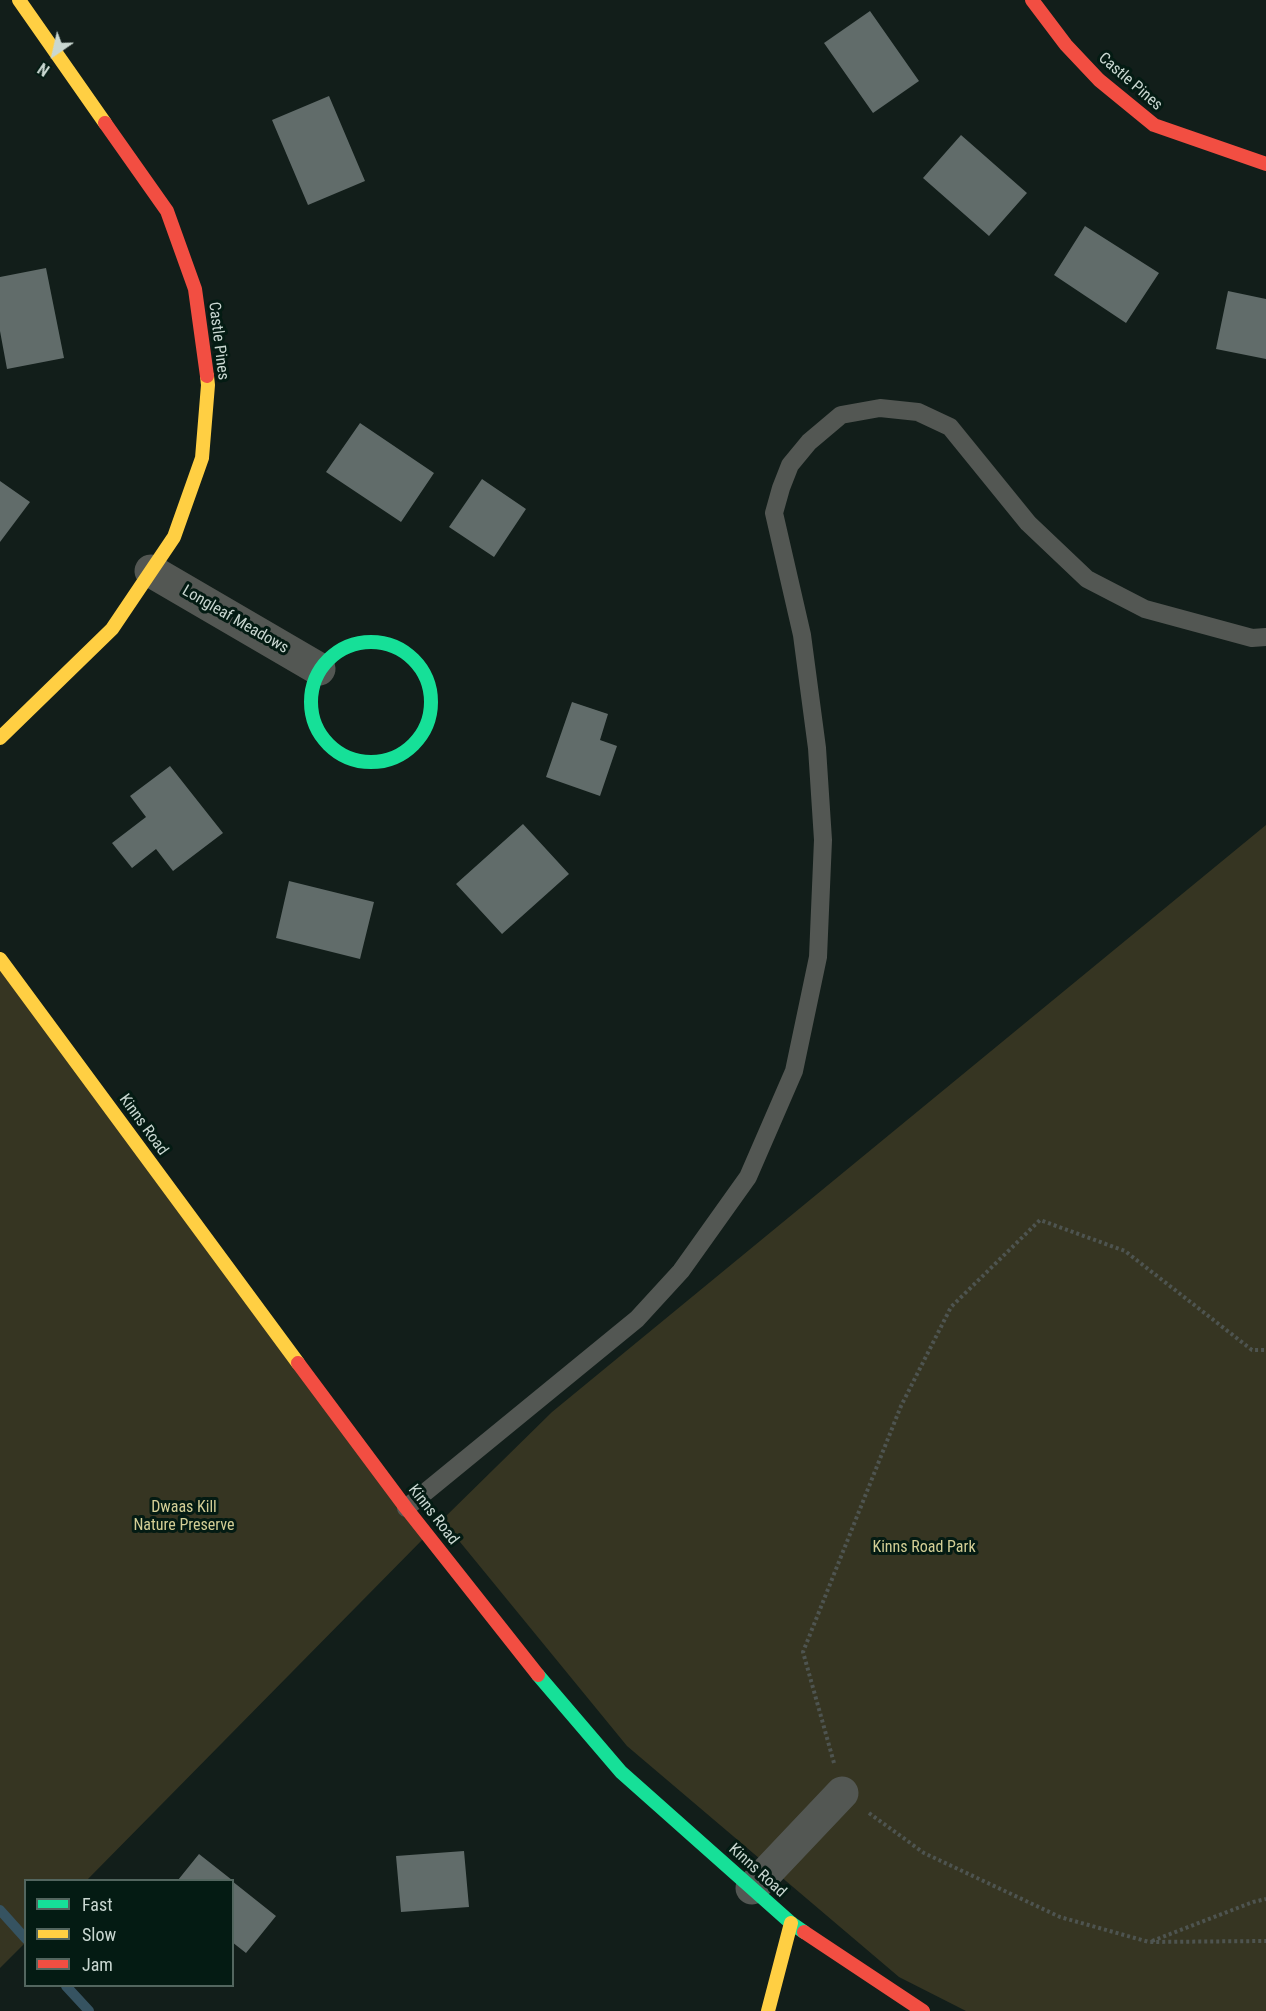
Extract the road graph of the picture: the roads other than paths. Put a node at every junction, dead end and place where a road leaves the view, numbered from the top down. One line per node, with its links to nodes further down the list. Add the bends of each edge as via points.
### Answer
1 (19, 0): 4 (street, Castle Pines, via 167,211 195,289 208,385 202,458 174,537)
2 (1032, 0): 3 (street, Castle Pines, via 1091,71 1154,126)
3 (1266, 164)
4 (151, 571): 6 (street, Longleaf Meadows); 7 (street, Castle Pines, via 112,629)
5 (1266, 637): 9 (lane, via 1252,638 1145,609 1087,579 1028,523 950,427 918,412 880,408 841,415 809,442 790,465 774,513 802,635 817,748 823,840 818,957 794,1071 748,1177 681,1271 637,1319)
6 (319, 669): 6 (street, via 334,653 354,643 375,641 397,646 415,659 427,678 432,699 429,721 420,739 404,753 386,761 365,762 346,757 328,745 316,729 311,709 312,688)
7 (0, 738)
8 (0, 959): 9 (street, Kinns Road)
9 (405, 1508): 11 (street, Kinns Road, via 516,1649 621,1772)
10 (842, 1793): 11 (street)
11 (752, 1888): 12 (street, Kinns Road)
12 (790, 1923): 13 (street); 14 (street, Kinns Road)
13 (768, 2011)
14 (923, 2011)

